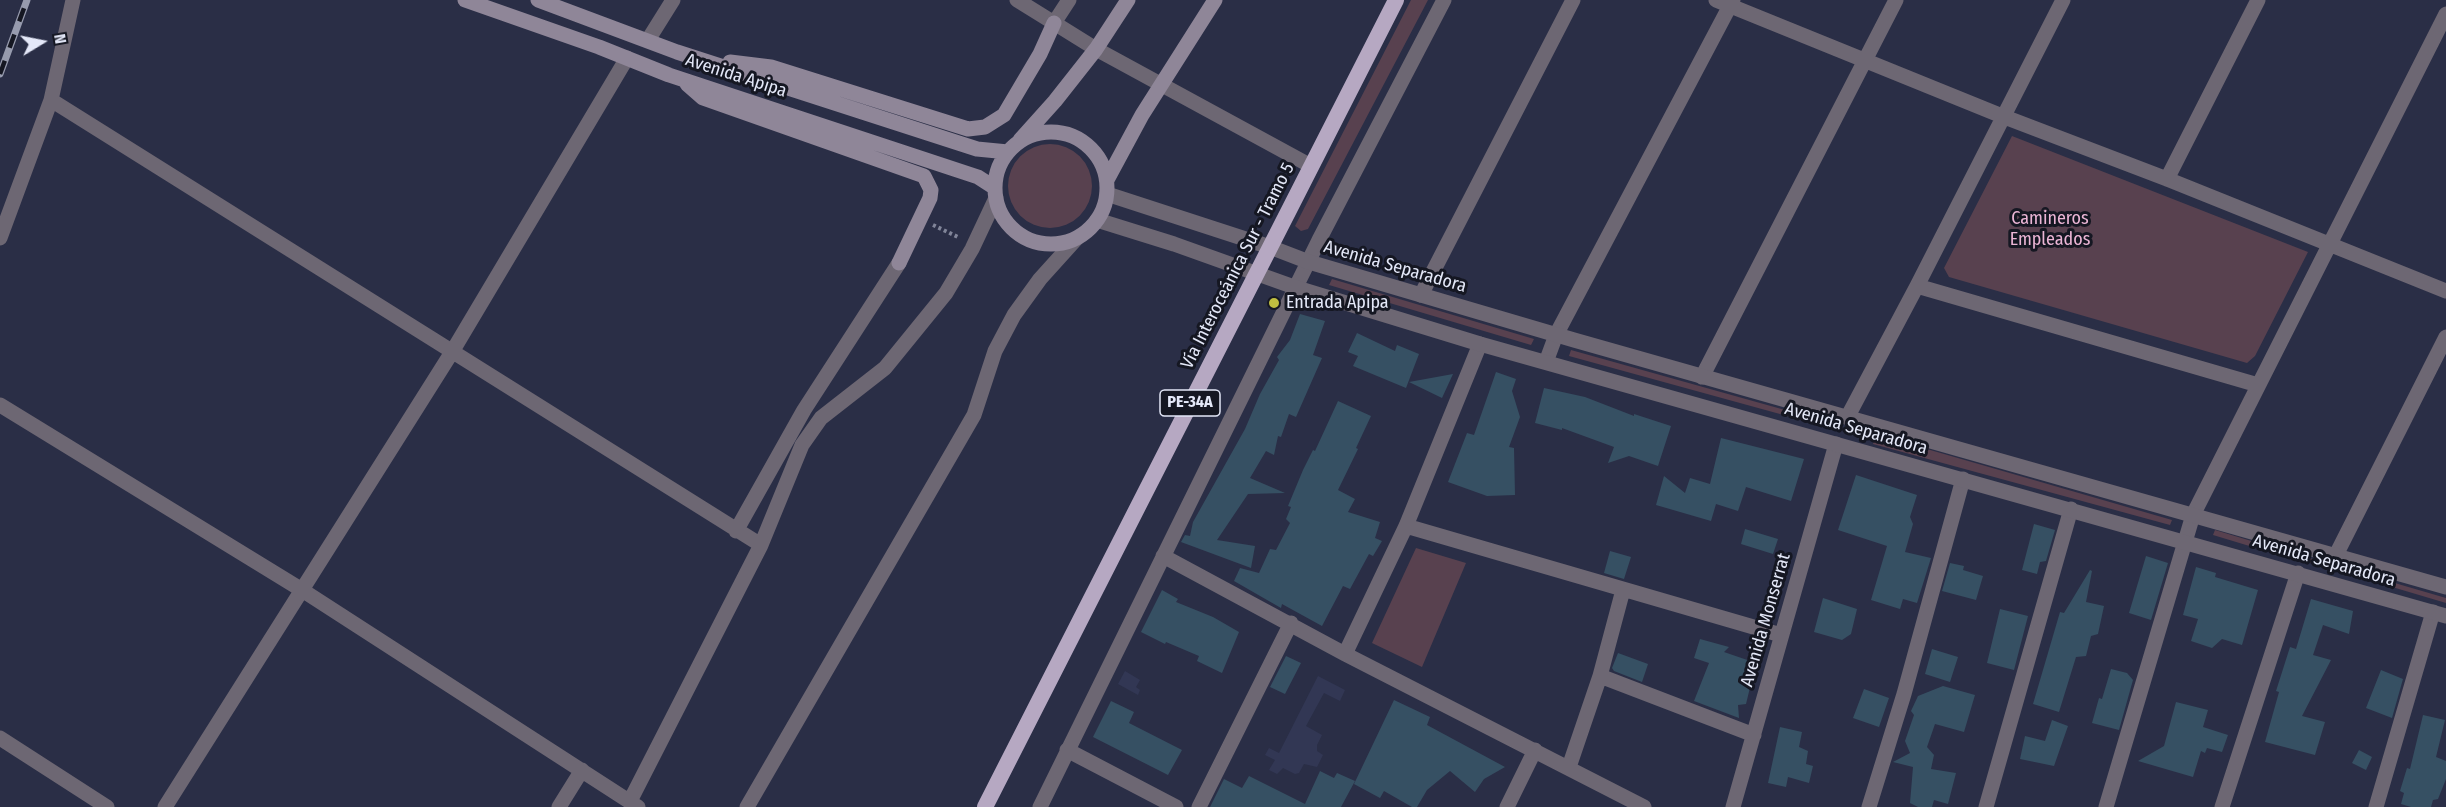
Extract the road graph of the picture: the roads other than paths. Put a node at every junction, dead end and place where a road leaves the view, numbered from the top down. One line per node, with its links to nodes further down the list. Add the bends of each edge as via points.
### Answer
1 (73, 0): 25 (street)
2 (465, 0): 20 (main road, Avenida Apipa)
3 (538, 0): 18 (main road, Avenida Apipa)
4 (673, 0): 18 (street)
5 (1017, 0): 17 (street)
6 (1069, 0): 17 (street)
7 (1128, 0): 19 (main road)
8 (1215, 0): 24 (main road)
9 (1396, 0): 28 (highway, Vía Interoceánica Sur - Tramo 5 / PE-34A)
10 (1444, 0): 37 (street)
11 (1574, 0): 43 (street)
12 (1896, 0): 22 (street)
13 (2062, 0): 26 (street)
14 (2258, 0): 29 (street)
15 (1726, 2): 22 (street); 44 (street)
16 (2446, 14): 35 (street)
17 (1054, 23): 19 (street); 21 (main road, via 1004,115 985,127 968,129 771,67)
18 (648, 40): 21 (main road, Avenida Apipa)
19 (1096, 49): 24 (street); 27 (main road)
20 (627, 58): 23 (main road, Avenida Apipa); 47 (street)
21 (700, 59): 27 (main road, Avenida Apipa, via 977,149)
22 (1865, 61): 26 (street); 49 (street)
23 (681, 78): 31 (main road, Avenida Apipa, via 978,177); 38 (main road, via 703,98 924,176 931,190 930,198)
24 (1161, 86): 28 (street); 30 (main road)
25 (51, 100): 33 (street); 47 (street)
26 (2002, 116): 29 (street); 40 (street)
27 (1013, 147): 30 (main road, via 1031,135 1045,132 1073,136 1095,154); 31 (main road, via 1001,163)
28 (1311, 166): 36 (highway, Vía Interoceánica Sur - Tramo 5 / PE-34A)
29 (2167, 179): 35 (street)
30 (1107, 187): 32 (main road); 36 (street)
31 (996, 193): 34 (main road, via 1007,222 1027,238 1052,244); 60 (street, via 972,249 946,293 885,368 821,418 802,445)
32 (1097, 220): 34 (main road); 39 (street)
33 (0, 238)
34 (1077, 238): 84 (street, via 1014,315 995,351 974,415)
35 (2330, 244): 42 (street); 50 (street)
36 (1270, 247): 37 (street, Avenida Separadora); 39 (highway, Vía Interoceánica Sur - Tramo 5 / PE-34A)
37 (1308, 262): 41 (street); 43 (street, Avenida Separadora)
38 (899, 263): 58 (street, via 804,410)
39 (1257, 274): 41 (street, Avenida Separadora); 85 (highway, Vía Interoceánica Sur - Tramo 5 / PE-34A)
40 (1917, 286): 50 (street); 52 (street)
41 (1297, 288): 46 (street, Avenida Separadora); 62 (street)
42 (2446, 291)
43 (1421, 295): 44 (street, Avenida Separadora)
44 (1556, 335): 48 (street); 49 (street, Avenida Separadora)
45 (2446, 338): 61 (street)
46 (1480, 344): 48 (street, Avenida Separadora); 57 (street)
47 (452, 352): 58 (street); 65 (street)
48 (1546, 362): 53 (street, Avenida Separadora)
49 (1702, 377): 52 (street, Avenida Separadora)
50 (2258, 386): 56 (street)
51 (0, 405): 65 (street)
52 (1848, 416): 56 (street, Avenida Separadora)
53 (1836, 444): 54 (street, Avenida Separadora); 69 (street, Avenida Monserrat)
54 (1963, 480): 55 (street, Avenida Separadora); 90 (street)
55 (2071, 509): 59 (street, Avenida Separadora); 91 (street)
56 (2193, 515): 59 (street); 61 (street, Avenida Separadora)
57 (1406, 526): 66 (street); 70 (street)
58 (736, 531): 60 (street)
59 (2185, 541): 63 (street, Avenida Separadora); 92 (street)
60 (761, 545): 78 (street)
61 (2336, 555): 64 (street, Avenida Separadora)
62 (1163, 556): 68 (street); 74 (street)
63 (2298, 573): 67 (street, Avenida Separadora); 93 (street)
64 (2446, 587)
65 (302, 590): 77 (street); 82 (street)
66 (1623, 590): 69 (street); 71 (street)
67 (2440, 614): 94 (street)
68 (1291, 622): 70 (street); 87 (street)
69 (1781, 635): 72 (street, Avenida Monserrat)
70 (1345, 654): 75 (street)
71 (1600, 676): 72 (street); 76 (street)
72 (1754, 735): 89 (street, Avenida Monserrat)
73 (0, 738): 81 (street)
74 (1067, 750): 79 (street); 86 (street)
75 (1535, 750): 76 (street); 88 (street)
76 (1569, 767): 80 (street)
77 (582, 770): 78 (street); 83 (street)
78 (634, 804)
79 (1166, 805)
80 (1640, 806)
81 (107, 807)
82 (165, 807)
83 (559, 807)
84 (747, 807)
85 (985, 807)
86 (1040, 807)
87 (1199, 807)
88 (1507, 807)
89 (1732, 807)
90 (1869, 807)
91 (1986, 807)
92 (2106, 807)
93 (2222, 807)
94 (2376, 807)

